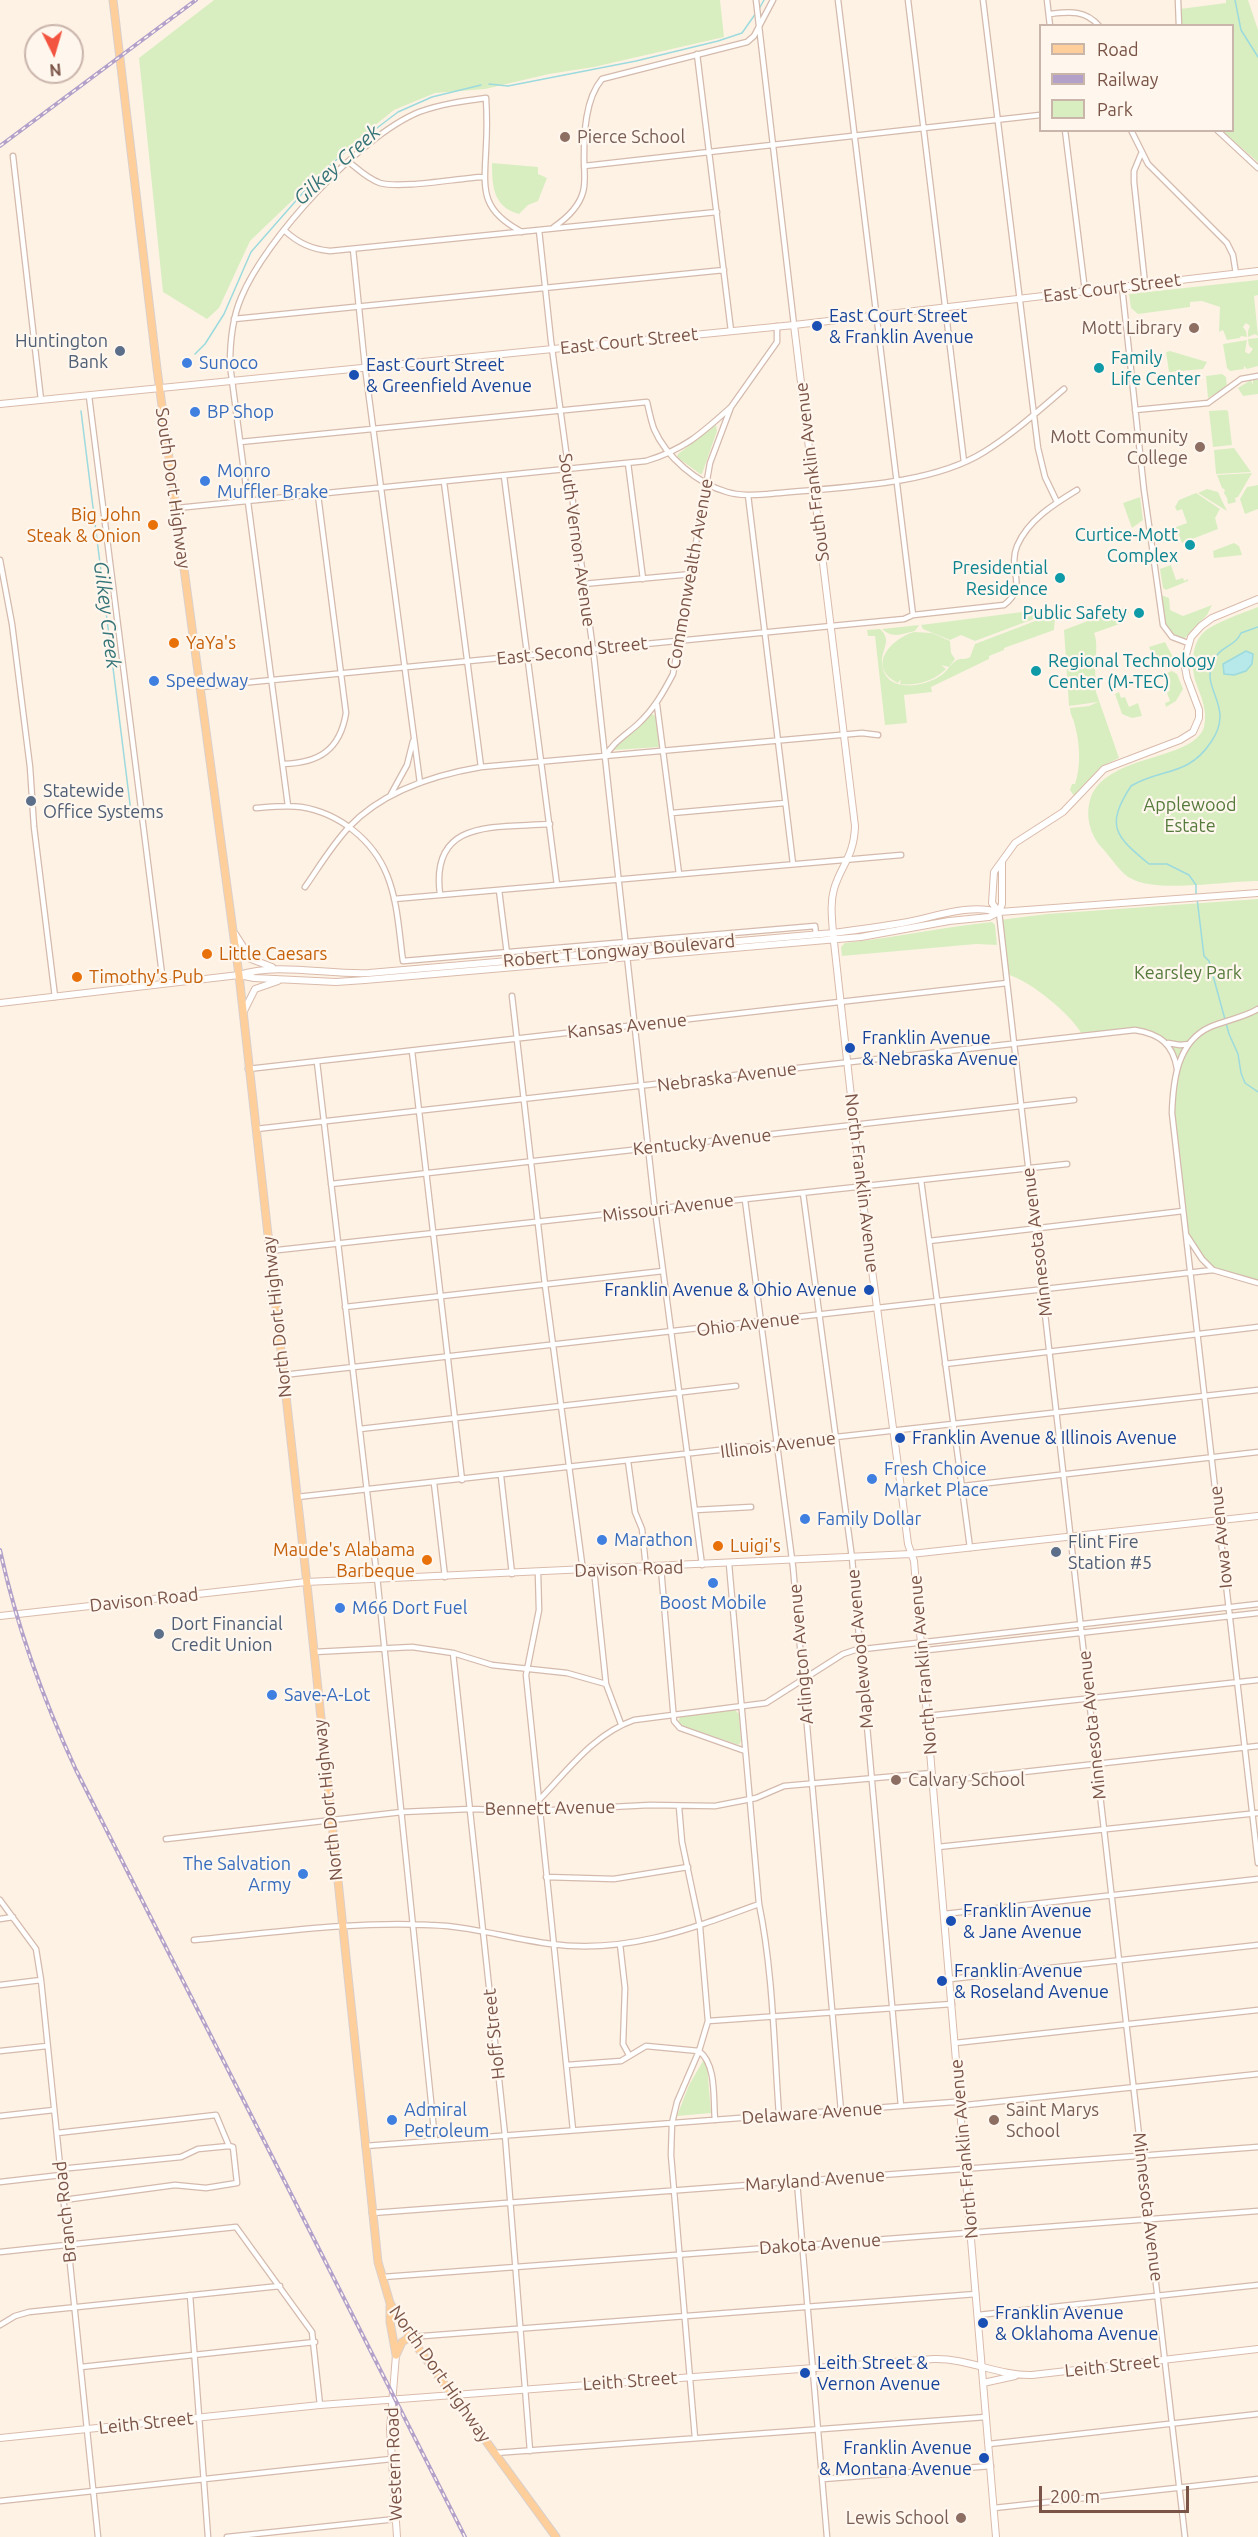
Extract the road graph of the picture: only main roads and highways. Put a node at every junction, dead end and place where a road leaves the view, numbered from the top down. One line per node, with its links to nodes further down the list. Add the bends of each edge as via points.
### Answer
1 (113, 0): 2 (main road, South Dort Highway, via 159,388)
2 (239, 975): 3 (main road, North Dort Highway, via 364,2146 378,2262)
3 (390, 2303): 4 (main road, North Dort Highway); 4 (main road, via 396,2355 402,2342)
4 (410, 2337): 5 (main road, North Dort Highway)
5 (556, 2537)

